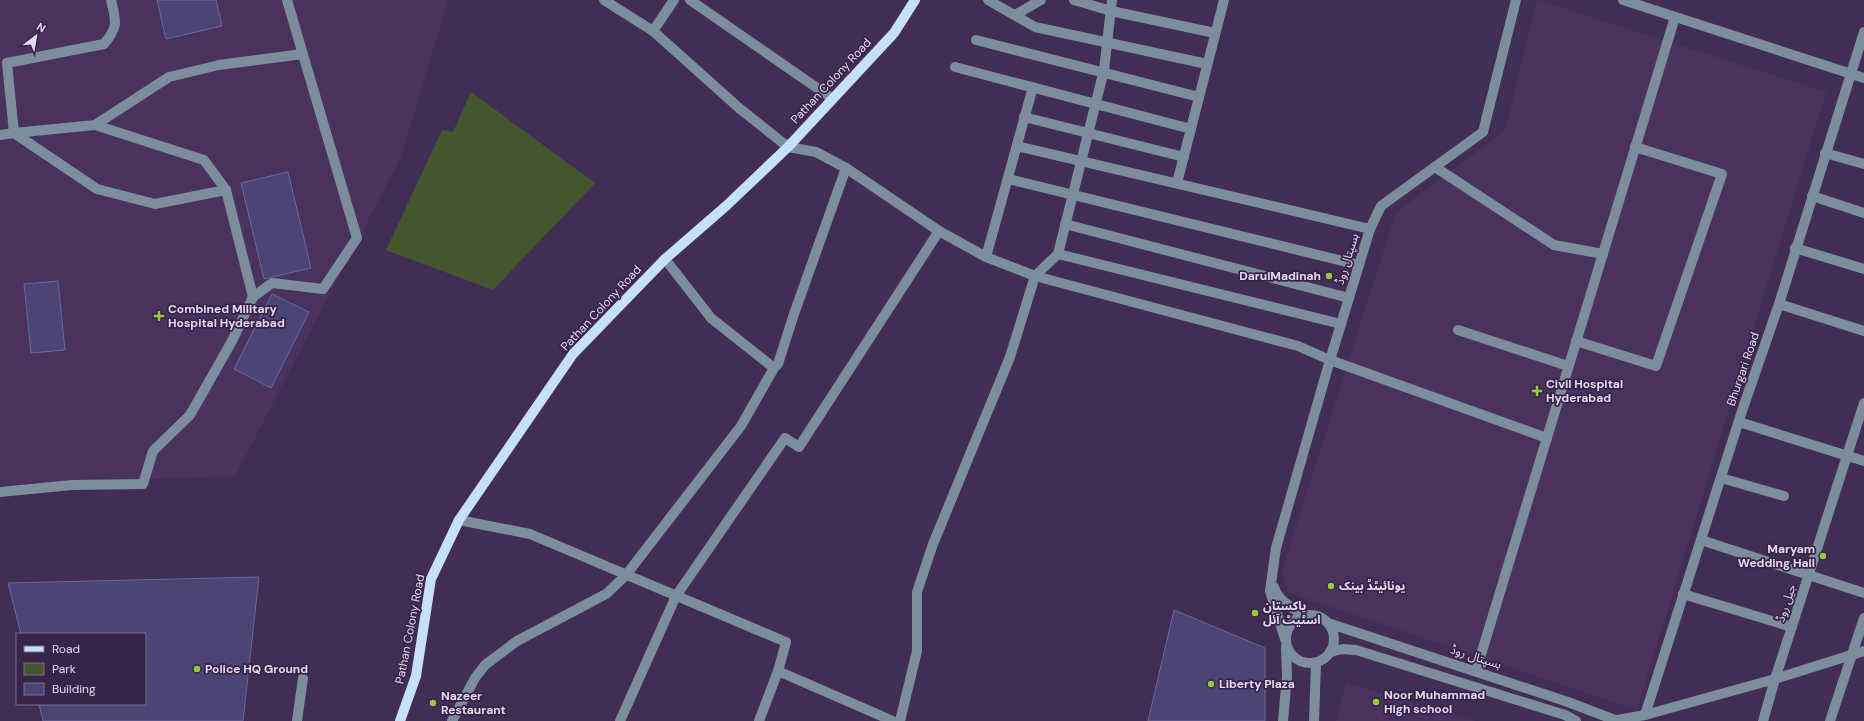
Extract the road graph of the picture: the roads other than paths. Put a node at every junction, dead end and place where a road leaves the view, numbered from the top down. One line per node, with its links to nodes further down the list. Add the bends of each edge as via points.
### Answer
1 (111, 0): 35 (street, via 114,32 104,44 7,63)
2 (287, 0): 22 (street)
3 (604, 0): 17 (street)
4 (674, 0): 17 (street)
5 (690, 0): 30 (street)
6 (915, 0): 30 (main road, Pathan Colony Road, via 894,33)
7 (988, 0): 15 (street)
8 (1041, 0): 15 (street)
9 (1074, 0): 14 (street)
10 (1112, 0): 14 (street)
11 (1224, 0): 19 (street)
12 (1516, 0): 45 (street, ہسپتال روڈ, via 1482,132)
13 (1623, 0): 16 (street)
14 (1111, 11): 19 (street); 21 (street)
15 (1015, 15): 21 (street, via 1035,27)
16 (1675, 17): 26 (street); 40 (street)
17 (653, 31): 39 (street, via 739,108)
18 (1864, 32): 26 (street, Bhurgari Road)
19 (1215, 33): 23 (street)
20 (976, 40): 25 (street)
21 (1107, 42): 23 (street); 25 (street)
22 (303, 54): 33 (street, via 219,64 169,77); 64 (street, via 357,238 323,289 272,283)
23 (1207, 64): 29 (street)
24 (955, 67): 28 (street)
25 (1103, 72): 29 (street); 31 (street)
26 (1850, 74): 27 (street); 41 (street, Bhurgari Road)
27 (1864, 78)
28 (1033, 87): 31 (street); 32 (street)
29 (1199, 97): 34 (street)
30 (833, 99): 39 (main road, Pathan Colony Road)
31 (1095, 104): 34 (street); 36 (street)
32 (1024, 117): 36 (street); 38 (street)
33 (94, 125): 35 (street); 49 (street, via 204,160)
34 (1191, 128): 42 (street)
35 (14, 133): 37 (street); 49 (street, via 97,189 155,204)
36 (1088, 133): 42 (street); 43 (street)
37 (0, 135)
38 (1017, 146): 43 (street); 47 (street)
39 (788, 147): 46 (street, via 816,152); 60 (main road, Pathan Colony Road)
40 (1635, 147): 58 (street); 70 (street, via 1722,174 1656,366)
41 (1825, 152): 44 (street); 51 (street, Bhurgari Road)
42 (1184, 157): 48 (street)
43 (1081, 161): 48 (street); 50 (street)
44 (1864, 164)
45 (1436, 167): 54 (street, ہسپتال روڈ, via 1381,206); 58 (street, via 1554,245)
46 (846, 168): 55 (street); 73 (street, via 778,364)
47 (1008, 179): 50 (street); 59 (street)
48 (1177, 183): 54 (street)
49 (226, 190): 64 (street)
50 (1073, 195): 53 (street); 61 (street)
51 (1812, 196): 52 (street); 56 (street, Bhurgari Road)
52 (1864, 213)
53 (1065, 224): 57 (street); 65 (street)
54 (1370, 229): 61 (street, ہسپتال روڈ)
55 (939, 231): 59 (street); 89 (street, via 799,447 784,438)
56 (1795, 248): 62 (street); 66 (street, Bhurgari Road)
57 (1058, 254): 63 (street); 67 (street)
58 (1603, 254): 70 (street)
59 (986, 257): 63 (street)
60 (665, 260): 73 (street, via 711,318); 82 (main road, Pathan Colony Road, via 573,354)
61 (1359, 265): 65 (street, ہسپتال روڈ)
62 (1864, 269)
63 (1035, 276): 71 (street, via 1298,346); 110 (street, via 1010,357 933,544 917,592 917,651)
64 (253, 297): 80 (street, via 232,341 190,415 153,451 143,484 72,485)
65 (1349, 298): 67 (street, ہسپتال روڈ)
66 (1779, 304): 69 (street); 75 (street, Bhurgari Road)
67 (1341, 324): 71 (street, ہسپتال روڈ)
68 (1458, 330): 72 (street)
69 (1864, 331)
70 (1576, 341): 72 (street)
71 (1330, 360): 76 (street); 84 (street, ہسپتال روڈ)
72 (1568, 366): 76 (street)
73 (774, 368): 85 (street, via 741,426)
74 (1864, 403): 77 (street, جیل روڈ)
75 (1739, 422): 77 (street); 79 (street, Bhurgari Road)
76 (1547, 438): 100 (street)
77 (1847, 456): 78 (street); 86 (street, جیل روڈ)
78 (1864, 461)
79 (1721, 478): 81 (street); 83 (street, Bhurgari Road)
80 (0, 492)
81 (1784, 496)
82 (459, 520): 85 (street, via 530,534); 105 (main road, Pathan Colony Road, via 431,579 416,676)
83 (1701, 540): 86 (street); 88 (street, Bhurgari Road)
84 (1271, 573): 90 (street, ہسپتال روڈ, via 1274,590 1279,597); 94 (street, ہسپتال روڈ, via 1270,591)
85 (626, 575): 89 (street); 106 (street, via 606,594 517,641 485,665 475,678)
86 (1808, 575): 87 (street); 93 (street, جیل روڈ)
87 (1864, 593)
88 (1683, 594): 93 (street); 103 (street, Bhurgari Road)
89 (676, 596): 99 (street, via 786,642); 107 (street)
90 (1304, 616): 92 (street, via 1317,616); 94 (street, via 1288,627)
91 (1864, 618): 97 (street)
92 (1328, 623): 96 (street, via 1334,637); 100 (street, ہسپتال روڈ)
93 (1792, 627): 102 (street, جیل روڈ)
94 (1286, 643): 98 (street, via 1290,654 1301,662); 111 (street, via 1287,676)
95 (1864, 651): 97 (street)
96 (1330, 652): 98 (street); 113 (street, via 1356,650 1565,715)
97 (1851, 656): 102 (street); 116 (street)
98 (1316, 663): 112 (street)
99 (778, 671): 108 (street); 109 (street)
100 (1476, 671): 114 (street, ہسپتال روڈ, via 1568,702)
101 (303, 678): 104 (street)
102 (1775, 679): 103 (street); 115 (street, جیل روڈ)
103 (1645, 715): 114 (street)
104 (298, 721)
105 (400, 721)
106 (452, 721)
107 (620, 721)
108 (759, 721)
109 (893, 721)
110 (900, 721)
111 (1283, 721)
112 (1314, 721)
113 (1576, 721)
114 (1614, 721)
115 (1763, 721)
116 (1830, 721)

